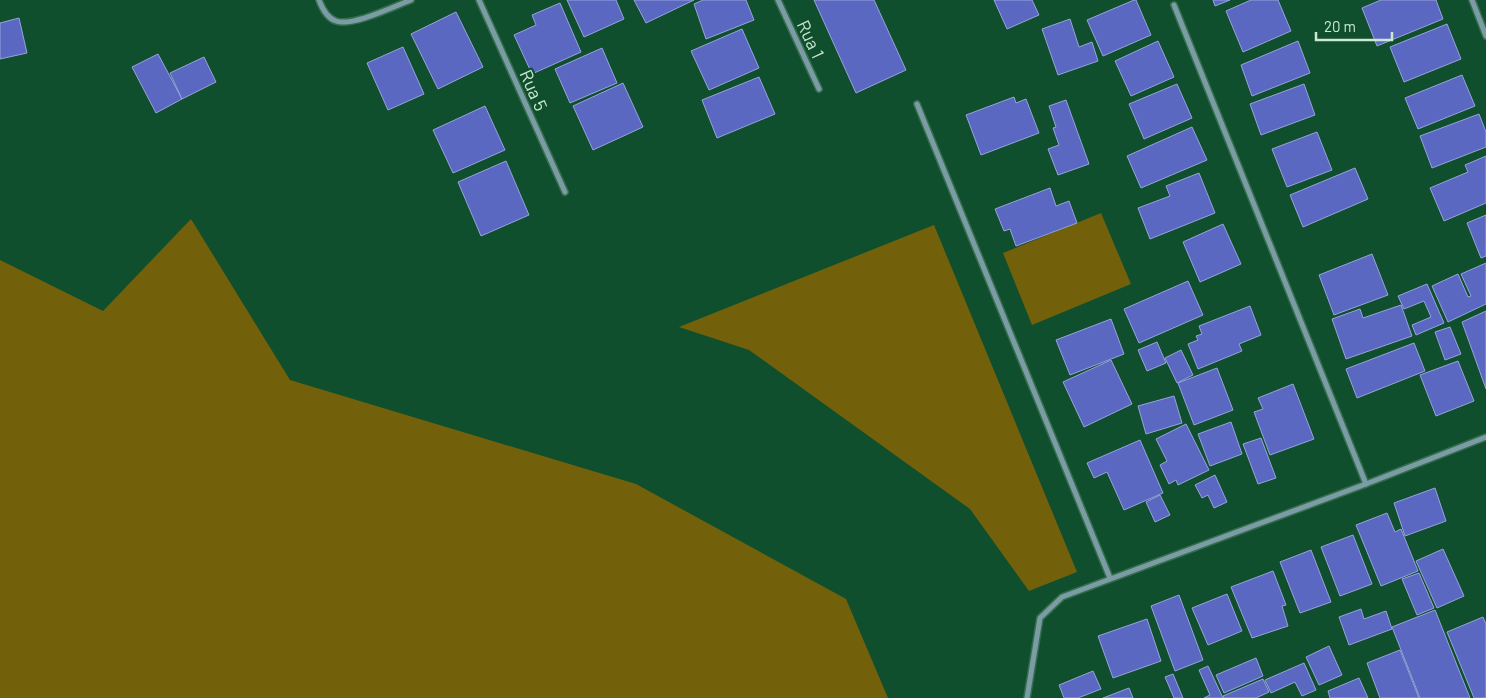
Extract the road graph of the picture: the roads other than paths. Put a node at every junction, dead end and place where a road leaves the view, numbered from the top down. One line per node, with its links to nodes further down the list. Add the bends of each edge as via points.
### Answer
1 (319, 0): 2 (street, via 326,14 336,21 348,22)
2 (411, 0)
3 (479, 0): 10 (street, Rua 5)
4 (778, 0): 8 (street, Rua 1)
5 (1472, 0): 7 (street)
6 (1174, 5): 12 (street)
7 (1486, 36)
8 (818, 89)
9 (916, 104): 13 (street)
10 (564, 192)
11 (1486, 437): 12 (street)
12 (1366, 484): 13 (street)
13 (1110, 578): 14 (street, via 1062,597 1040,618)
14 (1028, 698)

